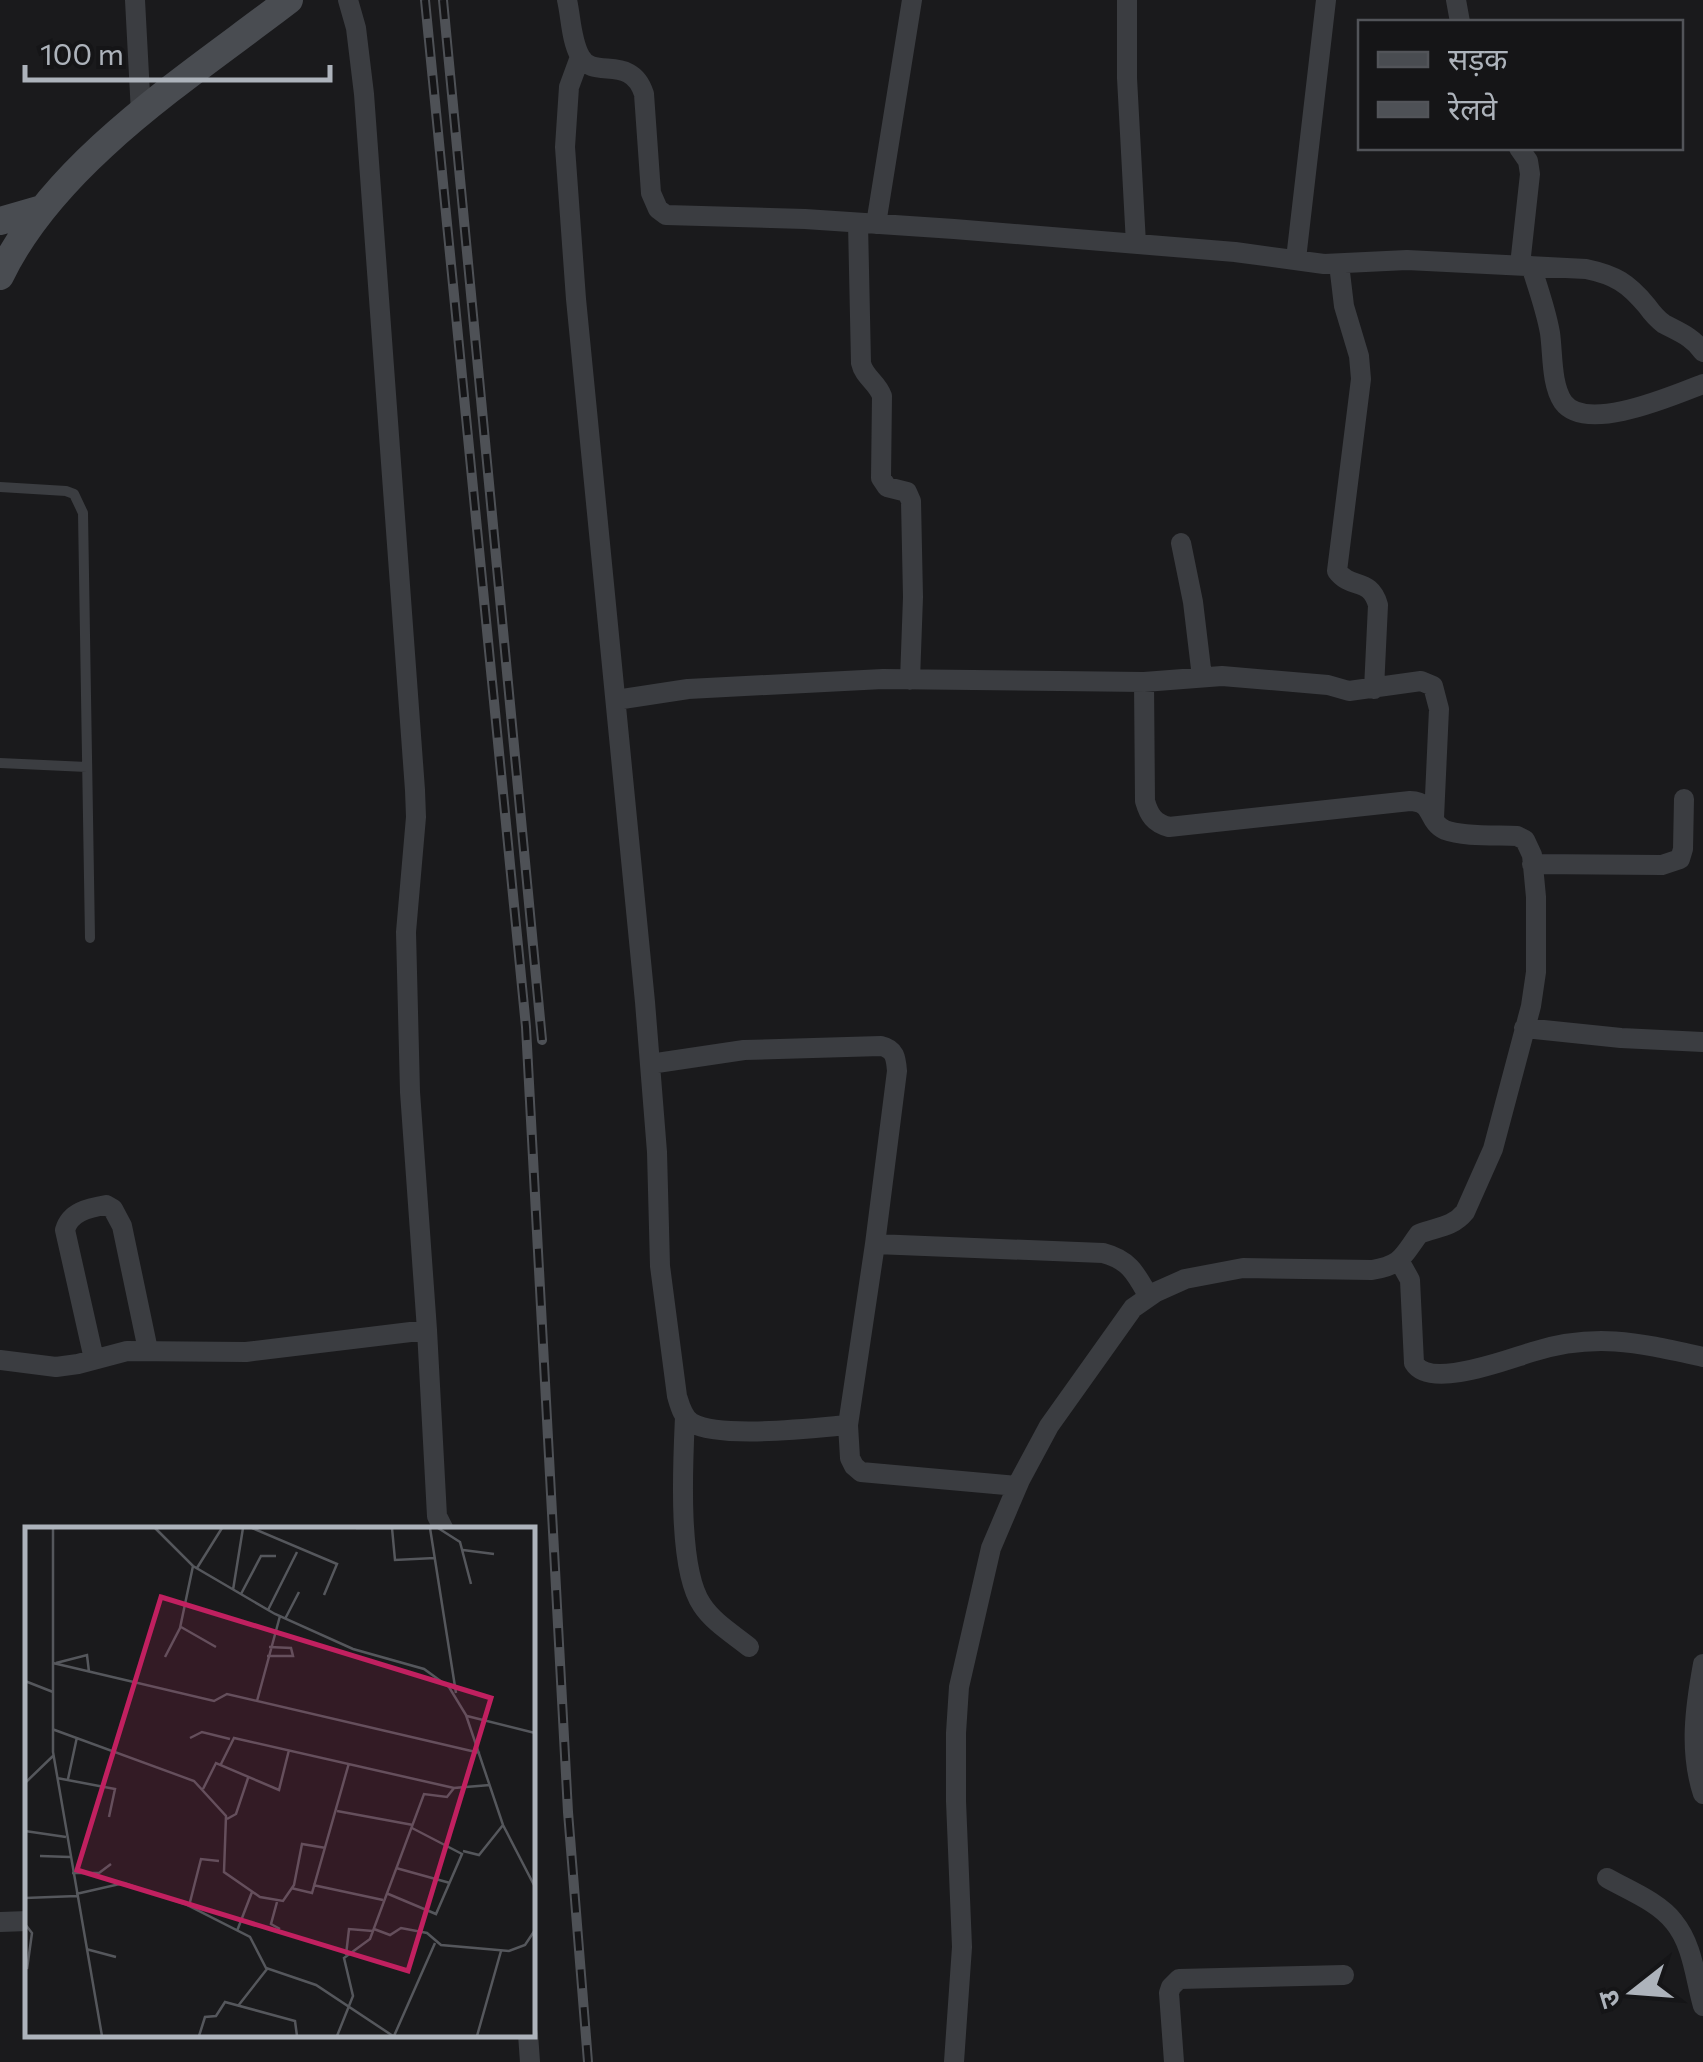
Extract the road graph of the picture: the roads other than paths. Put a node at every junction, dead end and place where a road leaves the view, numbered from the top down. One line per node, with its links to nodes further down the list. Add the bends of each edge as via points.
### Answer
1 (135, 0): 9 (street)
2 (290, 0): 9 (main road)
3 (348, 0): 40 (street, via 364,94 415,790 406,932)
4 (568, 0): 8 (street)
5 (912, 0): 13 (street)
6 (1127, 0): 14 (street)
7 (1326, 0): 15 (street)
8 (580, 57): 13 (street, via 587,65 628,71 640,82 651,192 666,215); 27 (street, via 569,87 565,147)
9 (141, 113): 11 (main road)
10 (1520, 150): 17 (street, via 1530,174)
11 (42, 209): 12 (main road); 18 (main road)
12 (0, 220)
13 (867, 223): 14 (street); 24 (street, via 861,363 882,396 880,478 886,487 907,492 910,501)
14 (1136, 244): 15 (street)
15 (1296, 259): 16 (street)
16 (1338, 264): 17 (street); 26 (street, via 1362,379 1337,571 1365,586 1378,605)
17 (1526, 265): 19 (street, via 1619,279); 20 (street, via 1567,406 1622,412)
18 (0, 276)
19 (1703, 352)
20 (1703, 384)
21 (0, 488): 29 (lane, via 66,491 80,504)
22 (1181, 543): 23 (street)
23 (1202, 677): 25 (street); 26 (street, via 1349,692)
24 (910, 680): 25 (street); 27 (street, via 688,689)
25 (1144, 682): 31 (street, via 1145,801 1159,824 1410,801 1425,805)
26 (1374, 688): 31 (street, via 1421,681 1433,686 1440,709)
27 (616, 700): 36 (street)
28 (0, 763): 29 (lane)
29 (87, 766): 33 (lane)
30 (1684, 799): 32 (street, via 1683,849 1671,863)
31 (1434, 820): 32 (street, via 1456,832 1518,836 1529,845)
32 (1532, 864): 34 (street, via 1536,972)
33 (90, 938)
34 (1524, 1028): 35 (street); 38 (street, via 1493,1149 1465,1212 1452,1224 1419,1234)
35 (1703, 1042)
36 (650, 1064): 37 (street, via 744,1050 881,1046 894,1052); 45 (street, via 660,1266)
37 (875, 1244): 39 (street, via 1104,1253 1130,1266); 46 (street)
38 (1400, 1262): 39 (street, via 1372,1270 1243,1268 1185,1280); 42 (street, via 1410,1280 1414,1363 1424,1373 1472,1370 1606,1339)
39 (1148, 1297): 47 (street, via 1133,1308 1049,1426)
40 (427, 1330): 41 (street, via 246,1352); 48 (street)
41 (148, 1350): 43 (street); 43 (street, via 122,1226 106,1205 73,1215 65,1230)
42 (1703, 1357)
43 (94, 1359): 44 (street, via 43,1367)
44 (0, 1360)
45 (685, 1417): 46 (street, via 729,1430); 49 (street, via 683,1507 694,1590 714,1618)
46 (848, 1425): 47 (street, via 850,1458 861,1472)
47 (1018, 1486): 59 (street, via 991,1548 958,1687 962,1947)
48 (442, 1527)
49 (749, 1647)
50 (1703, 1664): 51 (street, via 1694,1740)
51 (1703, 1794)
52 (1607, 1878): 56 (street, via 1674,1920)
53 (25, 1921): 54 (street)
54 (0, 1922)
55 (1344, 1975): 60 (street, via 1179,1979 1170,1986)
56 (1703, 2006)
57 (528, 2037): 58 (street)
58 (530, 2062)
59 (954, 2062)
60 (1174, 2062)

